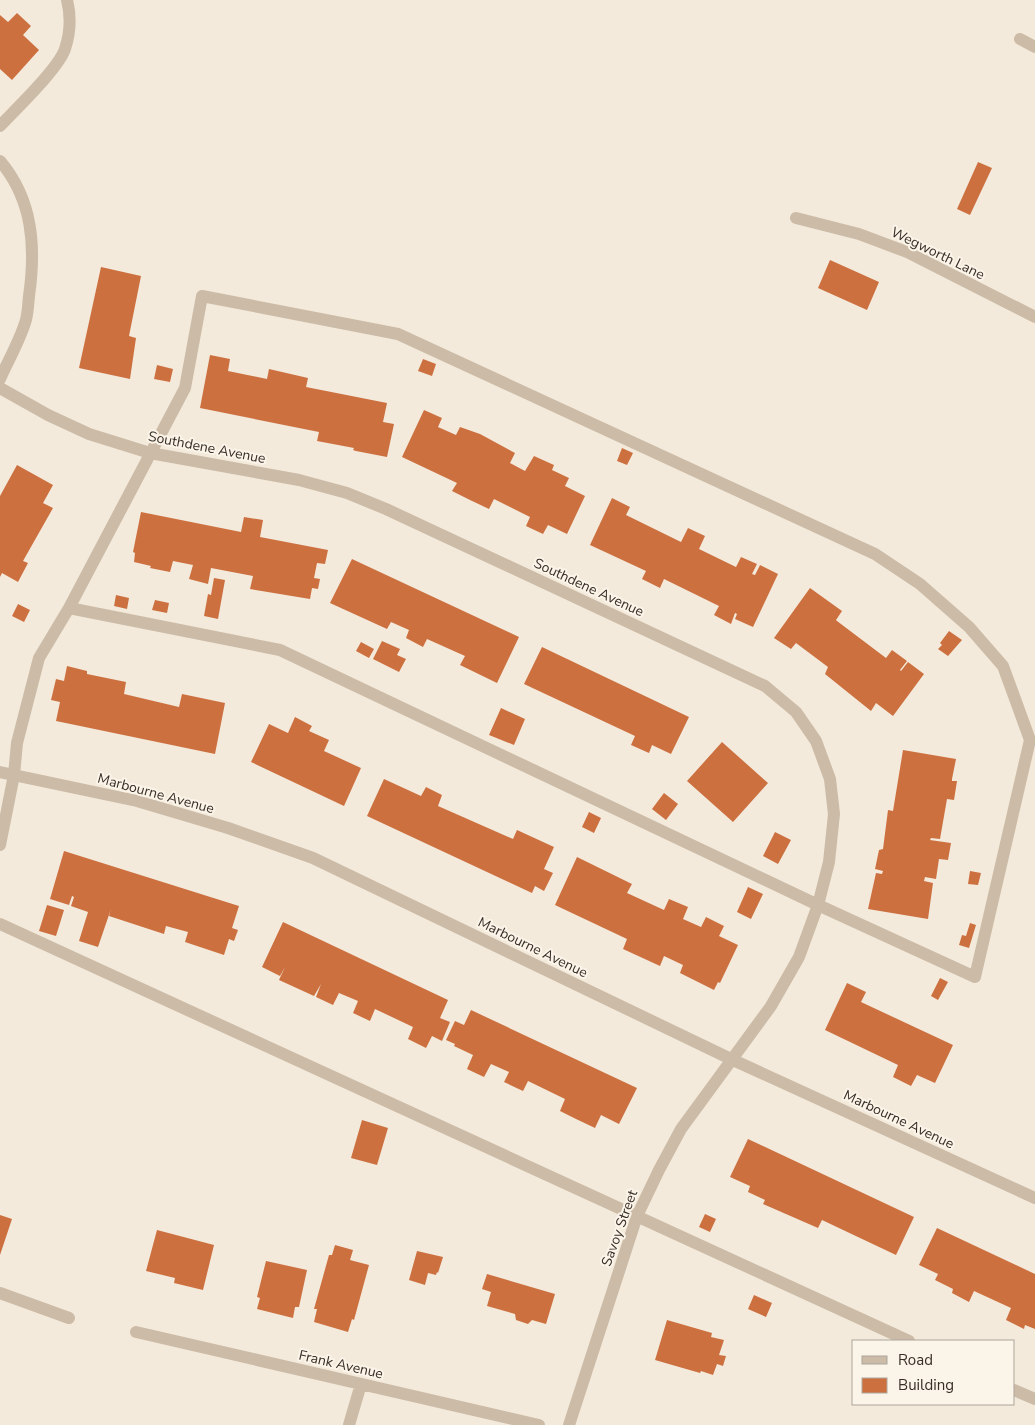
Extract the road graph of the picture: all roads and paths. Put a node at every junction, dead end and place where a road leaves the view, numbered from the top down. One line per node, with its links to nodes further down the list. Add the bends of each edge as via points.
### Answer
1 (67, 0): 4 (street, via 69,29 64,51 52,70)
2 (1020, 40): 3 (street)
3 (1035, 47)
4 (0, 126)
5 (0, 161): 8 (street, via 10,172 26,206 33,245 26,322)
6 (796, 218): 7 (street, Wegworth Lane, via 859,234 907,252)
7 (1035, 317)
8 (0, 379)
9 (0, 388): 10 (street, Southdene Avenue, via 89,434)
10 (150, 453): 11 (street); 15 (street, Southdene Avenue, via 299,480 347,493 386,508 765,686 801,719 816,741 830,779 834,814 829,862); 15 (street, via 185,388 202,296 398,334 875,554 920,584 969,627 1003,666 1030,740 975,977)
11 (69, 608): 13 (street, via 39,658 16,743); 15 (street, via 280,650)
12 (0, 772): 13 (street, Marbourne Avenue)
13 (14, 774): 14 (street); 17 (street, Marbourne Avenue, via 137,801 313,858)
14 (0, 845)
15 (818, 905): 17 (street, Southdene Avenue, via 799,957 771,1006)
16 (0, 924): 19 (street)
17 (733, 1060): 18 (street, Marbourne Avenue); 19 (street, Savoy Street, via 681,1129)
18 (1035, 1198)
19 (637, 1216): 23 (street); 29 (street, Savoy Street)
20 (0, 1293): 21 (street)
21 (69, 1318)
22 (136, 1332): 24 (street, Frank Avenue)
23 (907, 1340)
24 (362, 1384): 27 (street); 28 (street, Frank Avenue)
25 (1015, 1390): 26 (street)
26 (1035, 1399)
27 (350, 1425)
28 (539, 1425)
29 (569, 1425)

